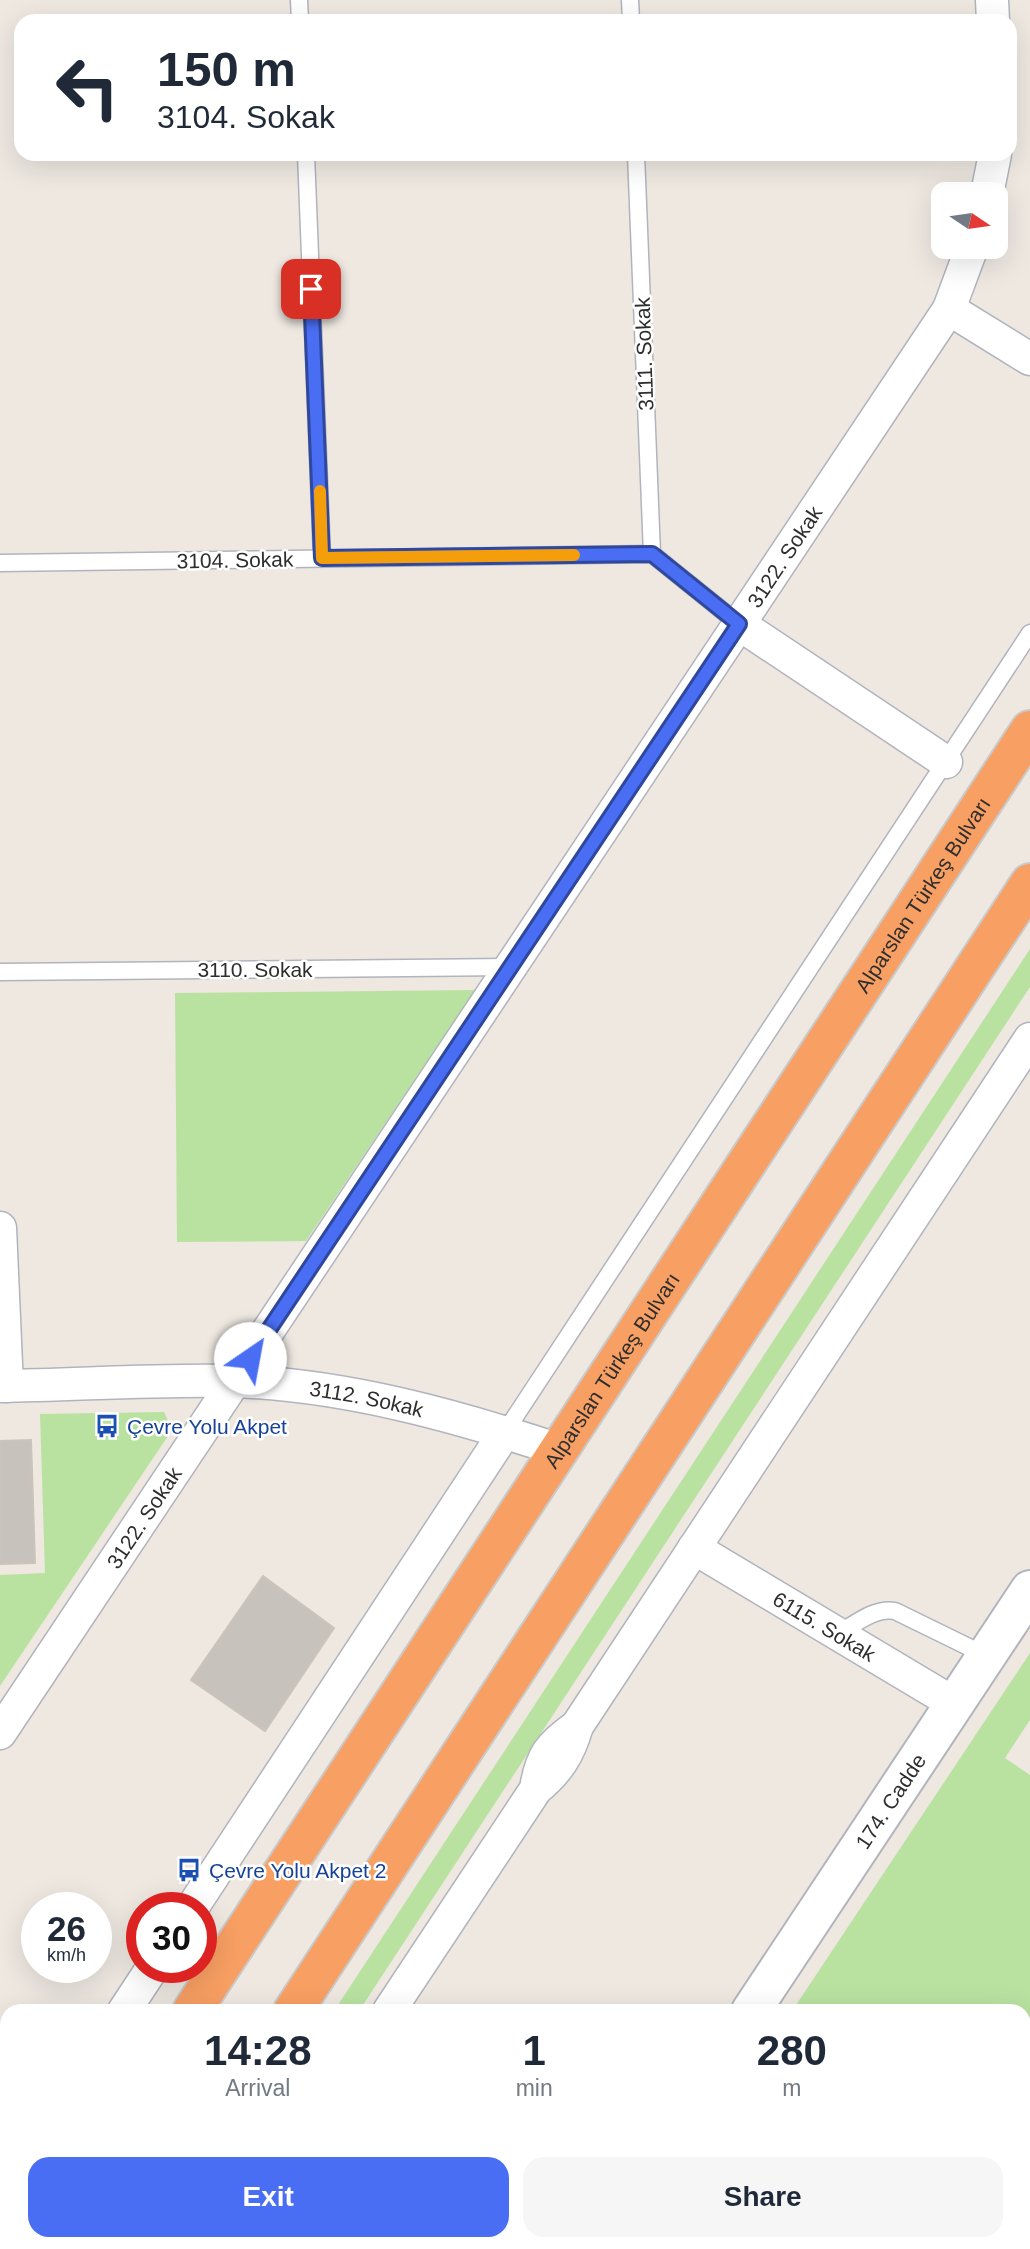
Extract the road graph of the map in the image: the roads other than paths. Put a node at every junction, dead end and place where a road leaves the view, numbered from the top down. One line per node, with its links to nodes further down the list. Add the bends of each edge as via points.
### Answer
1 (306, 161): 9 (lane)
2 (636, 161): 8 (lane, 3111. Sokak)
3 (994, 161): 4 (street)
4 (989, 182)
5 (968, 259): 6 (street, 3122. Sokak)
6 (949, 309): 7 (street); 11 (street, 3122. Sokak)
7 (1030, 359)
8 (652, 554): 9 (lane, 3104. Sokak); 11 (lane)
9 (322, 558): 10 (lane, 3104. Sokak)
10 (0, 563)
11 (739, 624): 14 (street); 16 (street, 3122. Sokak)
12 (1030, 634): 14 (lane)
13 (1030, 730): 23 (highway, Alparslan Türkeş Bulvarı)
14 (946, 762): 22 (lane)
15 (1030, 883): 34 (highway)
16 (510, 967): 17 (lane, 3110. Sokak); 20 (street, 3122. Sokak)
17 (0, 971)
18 (1030, 1039): 24 (street)
19 (0, 1228): 21 (street)
20 (234, 1381): 21 (street, 3112. Sokak); 22 (street, 3112. Sokak, via 378,1399); 29 (street, 3122. Sokak)
21 (4, 1386)
22 (505, 1432): 23 (street, 3112. Sokak); 30 (street)
23 (559, 1450): 33 (highway, Alparslan Türkeş Bulvarı)
24 (694, 1548): 26 (street, 6115. Sokak); 35 (street, via 577,1726 559,1768 536,1788)
25 (1030, 1590): 27 (street, 174. Cadde)
26 (838, 1634): 27 (lane, via 887,1609); 28 (street, 6115. Sokak)
27 (987, 1656): 28 (street, 174. Cadde)
28 (955, 1704): 36 (street, 174. Cadde)
29 (0, 1732)
30 (203, 1892)
31 (142, 1983): 32 (street)
32 (129, 2004)
33 (197, 2004)
34 (298, 2004)
35 (394, 2004)
36 (756, 2004)

